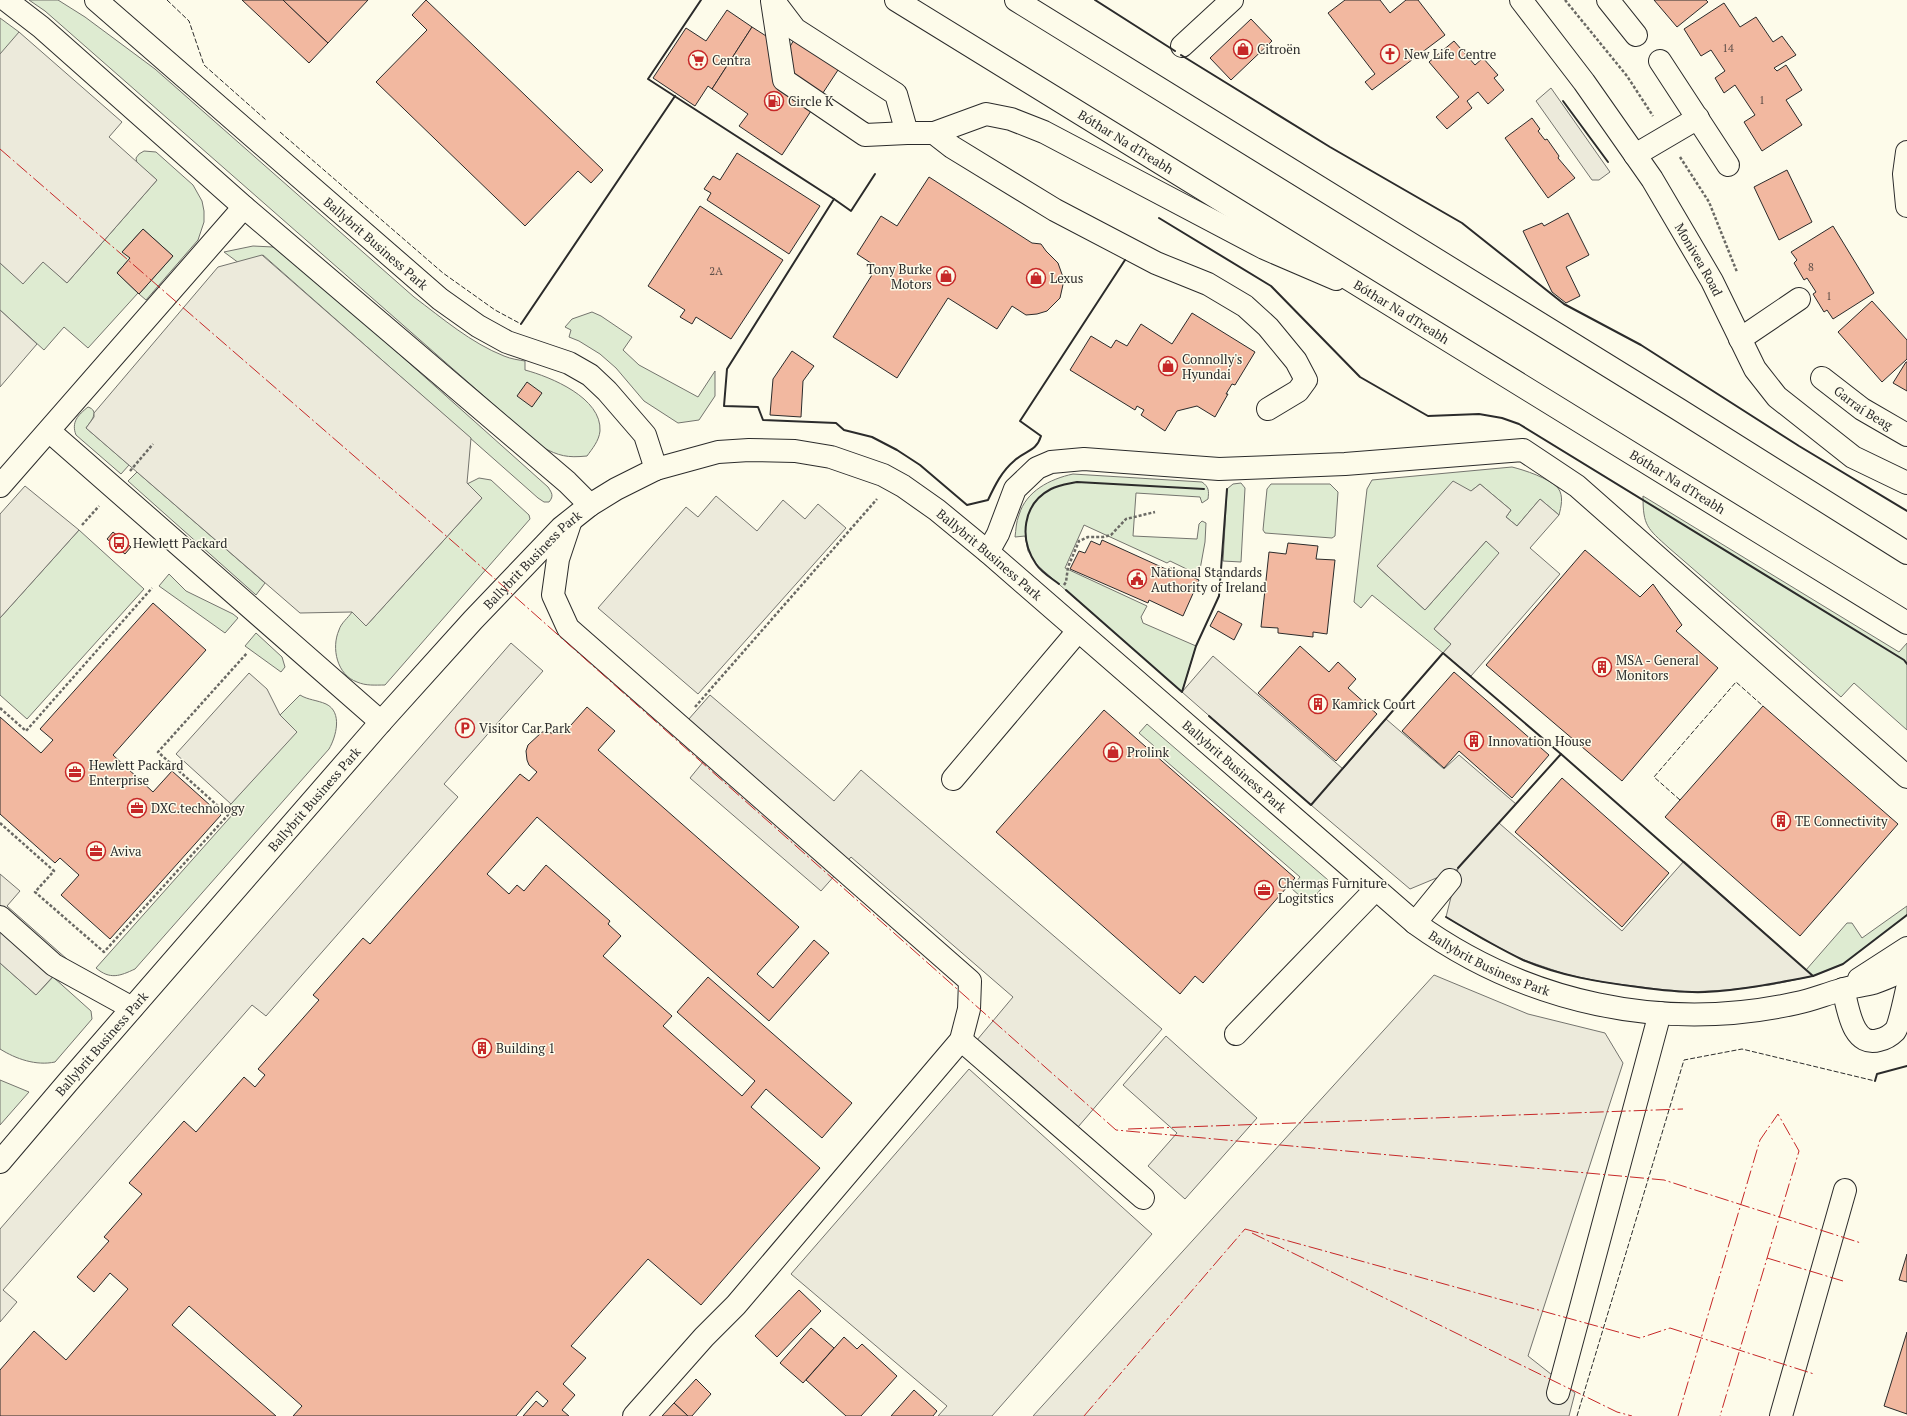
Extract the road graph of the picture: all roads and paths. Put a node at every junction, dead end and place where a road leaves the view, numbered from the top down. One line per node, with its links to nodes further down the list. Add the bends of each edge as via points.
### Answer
1 (6, 0): 21 (main road)
2 (96, 0): 31 (main road, Ballybrit Business Park, via 440,299 478,326 507,342 569,362 590,375 645,435)
3 (772, 0): 14 (main road, via 795,29 896,94); 14 (main road, via 784,80 865,135)
4 (896, 0): 24 (main road, Bóthar Na dTreabh)
5 (1016, 0): 42 (main road)
6 (1232, 0): 11 (main road)
7 (1521, 0): 18 (main road, Monivea Road, via 1584,82)
8 (1565, 0): 16 (path, via 1627,76)
9 (1608, 0): 10 (main road)
10 (1636, 35)
11 (1182, 46)
12 (1660, 61): 13 (main road)
13 (1698, 118): 16 (main road); 19 (main road)
14 (907, 133): 15 (main road)
15 (934, 133): 24 (main road, via 986,114 1011,119 1044,132 1264,248); 27 (main road, via 952,147 1055,210 1156,263 1208,284 1245,306 1268,327 1296,361 1306,380 1298,391)
16 (1666, 136): 18 (main road); 22 (path, via 1709,202)
17 (1907, 152): 20 (main road, via 1904,174)
18 (1635, 155): 25 (main road, Monivea Road, via 1712,280)
19 (1728, 165)
20 (1907, 206)
21 (244, 207): 28 (main road); 37 (main road, via 567,482)
22 (1740, 279)
23 (1799, 299): 25 (main road)
24 (1384, 300): 45 (main road, Bóthar Na dTreabh)
25 (1740, 339): 34 (main road, Monivea Road, via 1755,369 1777,397 1853,457)
26 (1822, 378): 29 (main road, Garraí Beag, via 1862,409)
27 (1268, 409)
28 (48, 431): 35 (main road); 49 (main road)
29 (1907, 435)
30 (154, 444): 32 (path)
31 (656, 469): 33 (main road, Ballybrit Business Park, via 718,452 795,451 831,457); 37 (main road, Ballybrit Business Park)
32 (129, 473)
33 (893, 480): 41 (main road, Ballybrit Business Park, via 937,510); 50 (path)
34 (1907, 483)
35 (0, 486)
36 (100, 505): 40 (path)
37 (590, 505): 39 (main road, Ballybrit Business Park)
38 (1155, 512): 44 (path, via 1126,519 1111,535 1088,537 1079,541 1068,567 1066,582)
39 (571, 520): 49 (main road, Ballybrit Business Park, via 474,620); 50 (main road, via 558,559 553,595 568,628)
40 (82, 525)
41 (988, 552): 44 (main road, Ballybrit Business Park); 51 (main road, via 998,534 1015,489 1037,468 1051,462 1084,459 1219,469 1345,464 1523,450 1577,486)
42 (1907, 553)
43 (152, 588): 48 (path, via 26,731)
44 (1050, 606): 46 (main road, Ballybrit Business Park)
45 (1907, 623)
46 (1078, 631): 52 (main road); 55 (main road, Ballybrit Business Park)
47 (247, 653): 53 (path, via 158,752 228,815 104,952 36,892 54,871)
48 (0, 708)
49 (381, 722): 62 (main road, Ballybrit Business Park)
50 (679, 726): 65 (main road, via 970,981 969,1009)
51 (1907, 777)
52 (953, 779)
53 (0, 822)
54 (1450, 880): 57 (main road)
55 (1376, 889): 57 (main road, Ballybrit Business Park); 64 (main road)
56 (0, 917): 62 (main road, via 54,966)
57 (1415, 923): 63 (main road, Ballybrit Business Park, via 1478,963 1527,985 1562,997)
58 (1907, 948): 60 (main road, Ballybrit Business Park)
59 (1907, 969): 60 (main road, Ballybrit Business Park, via 1873,983)
60 (1842, 989): 61 (main road, via 1860,1038 1873,1042 1884,1039 1896,1031); 63 (main road, Ballybrit Business Park, via 1798,1003 1746,1011)
61 (1907, 989)
62 (132, 1008): 66 (main road, Ballybrit Business Park)
63 (1660, 1013): 69 (main road)
64 (1236, 1034)
65 (961, 1040): 68 (main road); 70 (main road, via 736,1305)
66 (0, 1162)
67 (1845, 1190): 71 (main road)
68 (1143, 1198)
69 (1558, 1393)
70 (634, 1416)
71 (1781, 1416)

